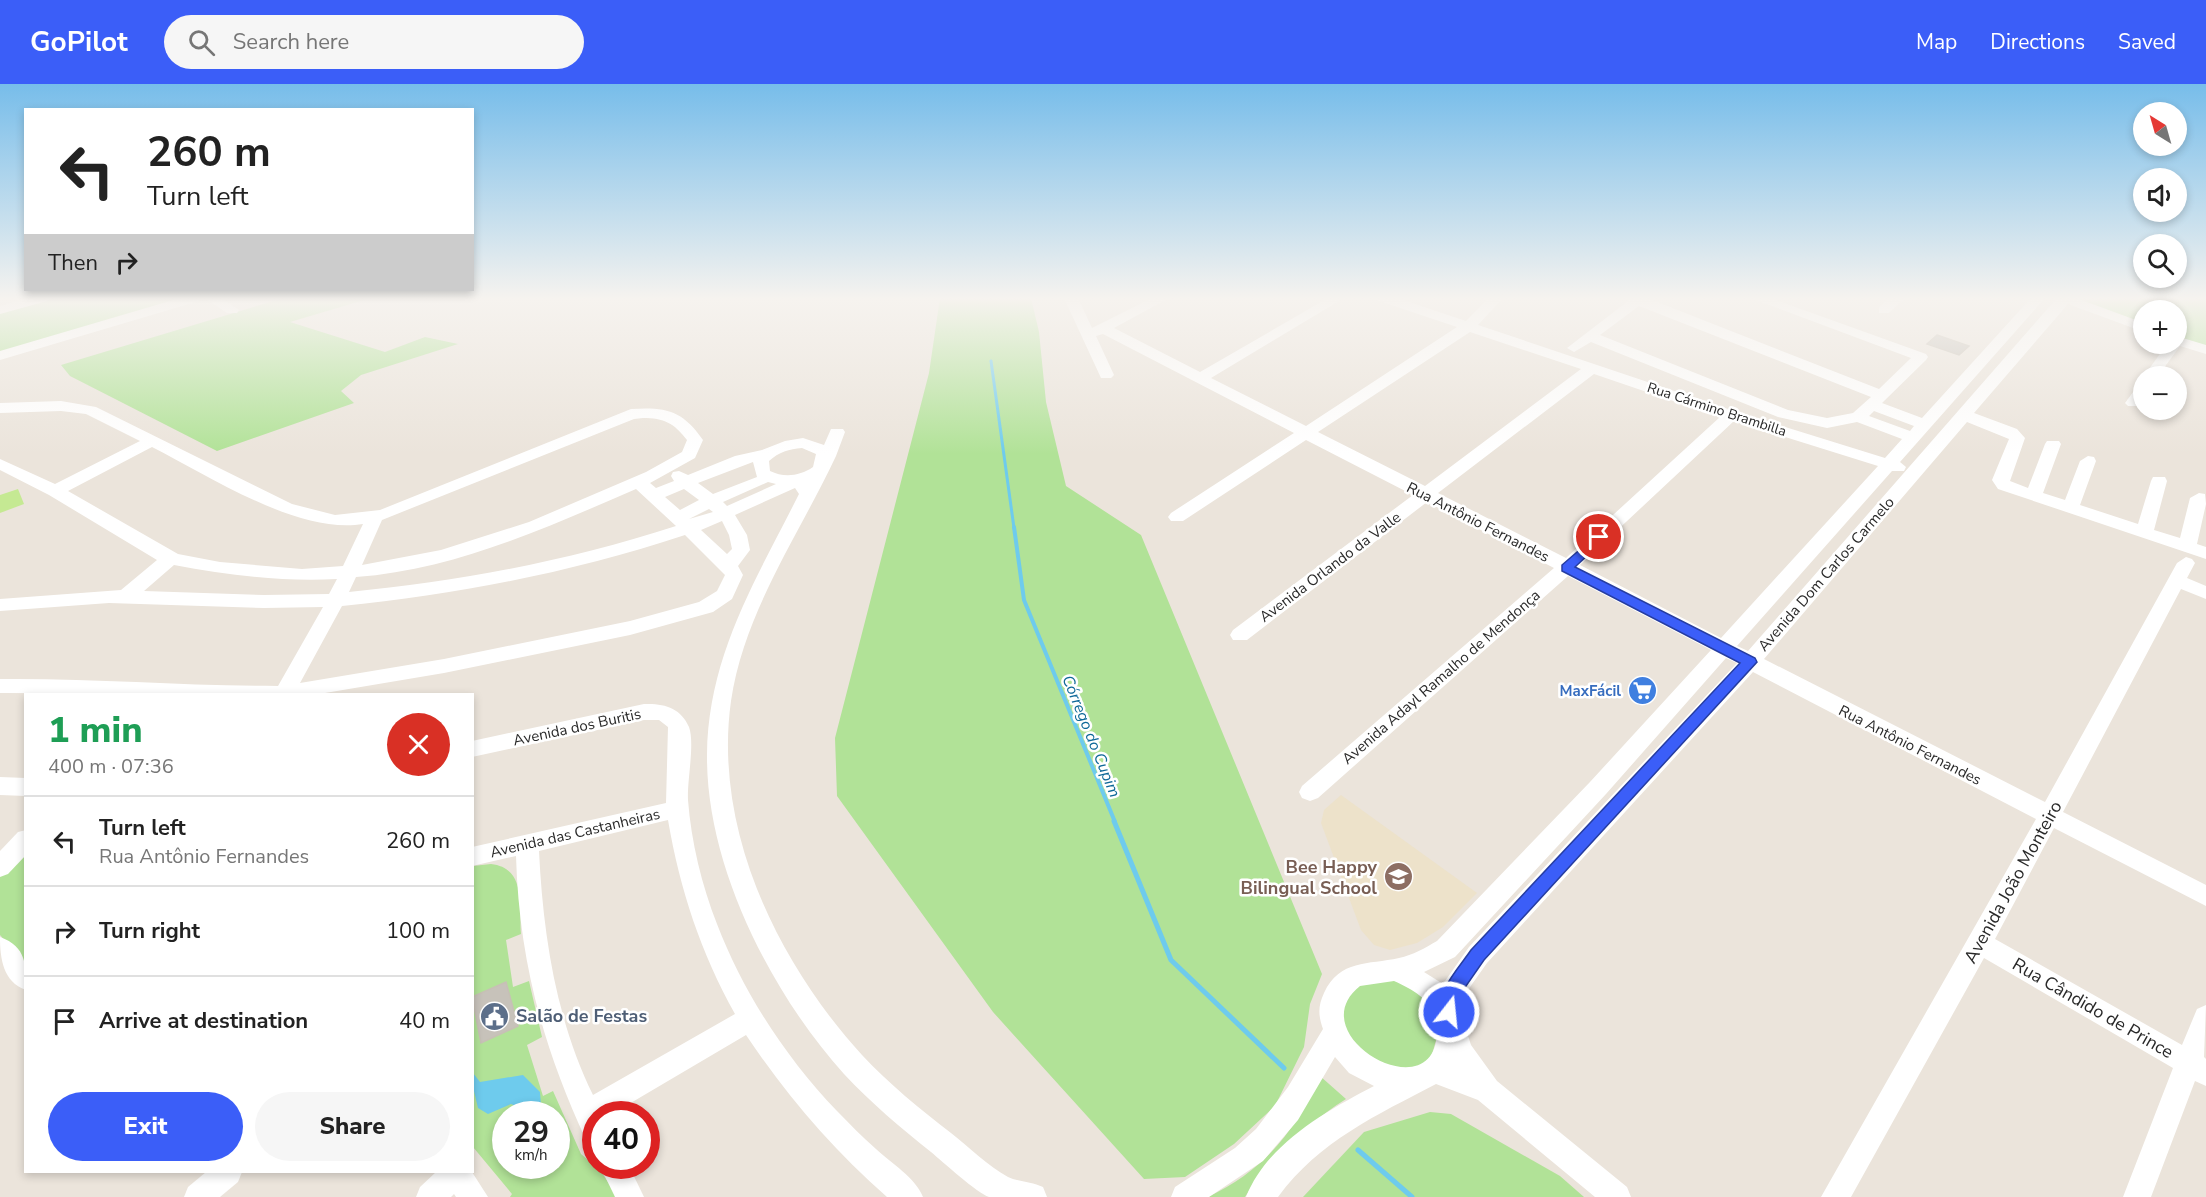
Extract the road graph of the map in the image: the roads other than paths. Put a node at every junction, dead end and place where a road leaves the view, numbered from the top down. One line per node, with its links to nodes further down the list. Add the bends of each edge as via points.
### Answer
1 (20, 350): 12 (street)
2 (1095, 350): 15 (street)
3 (1145, 350): 16 (street, Rua Antônio Fernandes)
4 (1248, 350): 16 (street)
5 (1433, 350): 22 (street)
6 (1540, 350): 14 (street, Rua Cármino Brambilla)
7 (1625, 350): 17 (street, via 1784,414 1827,423)
8 (1748, 350): 17 (street)
9 (1901, 350): 17 (street, via 1921,357)
10 (2021, 350): 13 (street, Avenida Dom Carlos Carmelo)
11 (1989, 352): 13 (street); 21 (street, Avenida Dom Carlos Carmelo)
12 (0, 356)
13 (2012, 360): 20 (street, Avenida Dom Carlos Carmelo)
14 (1593, 368): 19 (street, Rua Cármino Brambilla); 37 (street, Avenida Orlando da Valle)
15 (1106, 375)
16 (1200, 378): 22 (street, Rua Antônio Fernandes)
17 (1870, 407): 21 (street)
18 (0, 408): 23 (street, via 61,406 90,410)
19 (1731, 415): 29 (street, Rua Cármino Brambilla); 50 (street, Avenida Adayl Ramalho de Mendonça)
20 (1961, 419): 32 (street, Avenida Dom Carlos Carmelo); 38 (street, via 2013,445 2000,483)
21 (1917, 431): 29 (street, Avenida Dom Carlos Carmelo)
22 (1307, 434): 37 (street, Rua Antônio Fernandes); 44 (street)
23 (154, 440): 36 (street); 43 (street, via 317,520 356,521)
24 (2054, 444): 38 (street)
25 (812, 445): 26 (street, via 782,445); 30 (street, via 824,453); 30 (street, via 829,440 837,432)
26 (763, 457): 33 (street, via 762,472); 39 (street); 39 (street, via 741,459)
27 (2088, 461): 42 (street)
28 (0, 464): 36 (street)
29 (1887, 464): 32 (street, Rua Cármino Brambilla); 47 (street, Avenida Dom Carlos Carmelo)
30 (823, 465): 35 (street)
31 (667, 467): 39 (street); 41 (street); 43 (street, via 689,455 695,440 678,417 659,412 631,414)
32 (1914, 473): 51 (street, Avenida Dom Carlos Carmelo)
33 (768, 477): 35 (street); 39 (street)
34 (2159, 481): 45 (street)
35 (803, 487): 39 (street, via 756,497); 90 (street, via 739,635 724,691 718,779 738,870 781,967 853,1064 936,1141)
36 (55, 491): 46 (street)
37 (1426, 495): 50 (street, Rua Antônio Fernandes); 57 (street, Avenida Orlando da Valle)
38 (2034, 495): 42 (street)
39 (705, 496): 41 (street); 41 (street); 49 (street, via 739,533 741,550)
40 (2199, 498): 48 (street, Avenida João Monteiro)
41 (665, 506): 49 (street); 52 (street, via 535,526 444,555); 55 (street, via 586,560 421,590)
42 (2071, 507): 45 (street)
43 (375, 517): 52 (street)
44 (1177, 517)
45 (2145, 532): 48 (street)
46 (171, 558): 52 (street, via 220,568 302,575); 54 (street)
47 (1804, 558): 51 (street); 58 (street, Avenida Dom Carlos Carmelo)
48 (2189, 561): 53 (street); 67 (street, Avenida João Monteiro)
49 (728, 565): 61 (street, via 734,576 725,594 706,607 630,628 444,666)
50 (1566, 568): 58 (street, Rua Antônio Fernandes); 65 (street, Avenida Adayl Ramalho de Mendonça)
51 (1830, 570): 59 (street, Avenida Dom Carlos Carmelo)
52 (350, 572): 55 (street)
53 (2206, 593)
54 (125, 597): 55 (street, via 258,604); 56 (street)
55 (336, 600): 61 (street)
56 (0, 605)
57 (1240, 635)
58 (1724, 648): 59 (street, Rua Antônio Fernandes); 75 (street, Avenida Dom Carlos Carmelo, via 1446,949 1420,963)
59 (1750, 662): 67 (street, Rua Antônio Fernandes); 79 (street, Avenida Dom Carlos Carmelo, via 1478,955 1451,994)
60 (0, 686): 61 (street, via 83,685 187,693)
61 (284, 693)
62 (474, 749): 66 (street, Avenida dos Buritis, via 657,710 678,723)
63 (0, 786): 64 (street)
64 (24, 787)
65 (1310, 792)
66 (678, 809): 69 (street, Avenida das Castanheiras); 78 (street, via 684,852 709,937)
67 (2049, 817): 72 (street, Rua Antônio Fernandes); 73 (street, Avenida João Monteiro)
68 (24, 841): 71 (street)
69 (527, 845): 70 (street, Avenida das Castanheiras); 84 (street, via 531,933 538,971 552,1025)
70 (474, 857)
71 (0, 867)
72 (2206, 897)
73 (1980, 943): 81 (street, Rua Cândido de Prince); 100 (street, Avenida João Monteiro)
74 (0, 948): 76 (street)
75 (1394, 970): 79 (street, via 1416,978 1436,993); 80 (street, via 1371,970 1351,978 1337,993 1331,1012)
76 (24, 976)
77 (2206, 1017): 81 (street)
78 (749, 1020): 85 (street); 95 (street, via 840,1136)
79 (1451, 1023): 82 (street, via 1449,1055); 83 (street, via 1461,1052)
80 (1334, 1034): 82 (street, via 1346,1055 1366,1071 1390,1080); 97 (street, via 1278,1125 1254,1150)
81 (2198, 1068): 101 (street)
82 (1425, 1075): 83 (street); 98 (street, via 1355,1110 1309,1141)
83 (1487, 1090): 99 (street)
84 (583, 1101)
85 (624, 1101)
86 (227, 1173): 91 (street)
87 (454, 1173): 92 (street)
88 (456, 1173): 93 (street)
89 (621, 1179): 94 (street)
90 (1007, 1193): 96 (street)
91 (198, 1197)
92 (430, 1197)
93 (474, 1197)
94 (630, 1197)
95 (909, 1197)
96 (1033, 1197)
97 (1185, 1197)
98 (1260, 1197)
99 (1617, 1197)
100 (1835, 1197)
101 (2137, 1197)

